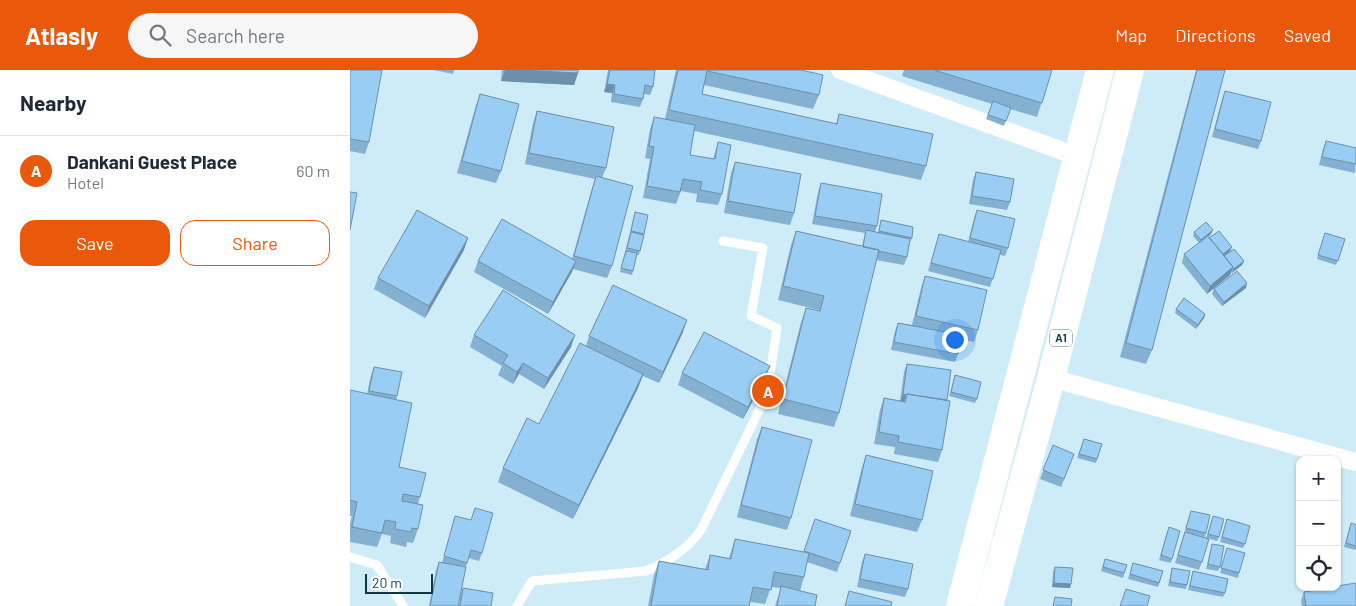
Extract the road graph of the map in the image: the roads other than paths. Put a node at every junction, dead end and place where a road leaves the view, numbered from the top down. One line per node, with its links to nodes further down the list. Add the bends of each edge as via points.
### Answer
1 (840, 70): 4 (street)
2 (1100, 70): 4 (highway, A1)
3 (1130, 70): 6 (highway, A1)
4 (1079, 157): 11 (highway, A1)
5 (723, 240): 10 (lane, via 763,248 751,316 777,328 767,394 701,530 694,540 646,571 532,580)
6 (1051, 378): 7 (street); 12 (highway, A1)
7 (1356, 462)
8 (350, 557): 9 (lane, via 377,565)
9 (403, 606)
10 (517, 606)
11 (960, 606)
12 (989, 606)

